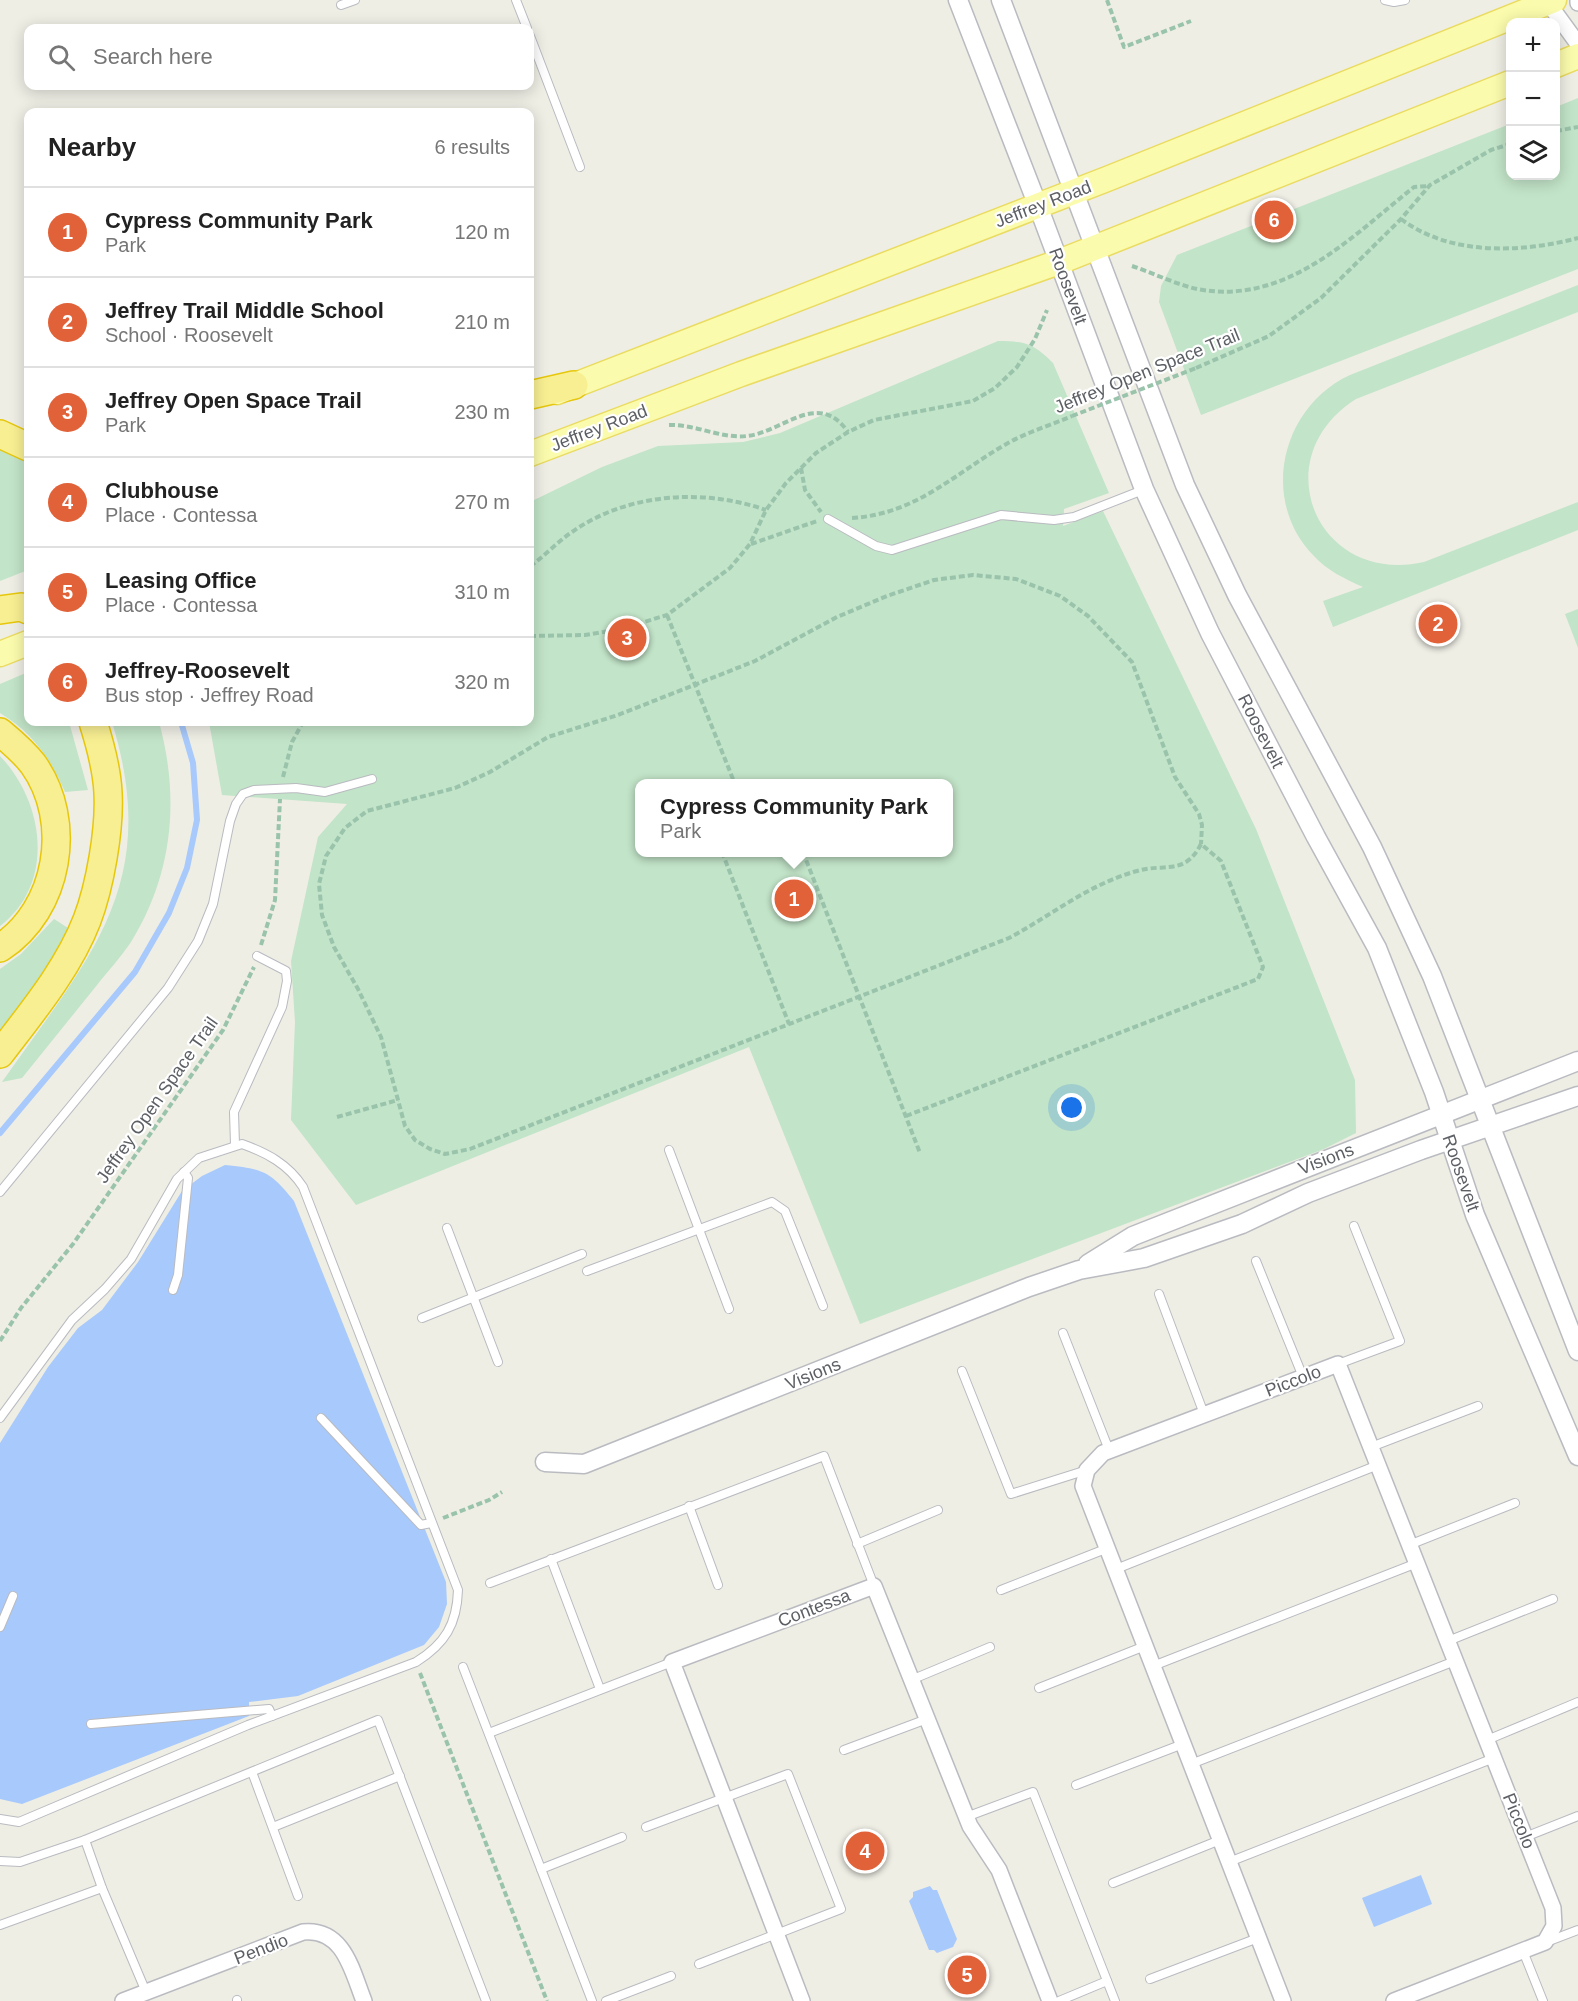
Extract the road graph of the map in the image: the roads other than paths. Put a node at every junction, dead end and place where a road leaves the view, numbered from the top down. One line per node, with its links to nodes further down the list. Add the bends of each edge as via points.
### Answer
1 (355, 0): 8 (lane)
2 (516, 0): 9 (lane)
3 (958, 0): 17 (street, Roosevelt)
4 (1001, 0): 16 (street)
5 (1385, 0): 6 (lane)
6 (1405, 0)
7 (1549, 1): 10 (street); 16 (main road, Jeffrey Road)
8 (341, 5)
9 (525, 24)
10 (1578, 44)
11 (534, 46): 15 (lane)
12 (1578, 56): 13 (main road)
13 (1560, 63)
14 (1506, 85): 18 (main road, Jeffrey Road)
15 (580, 167)
16 (1075, 192): 17 (main road, Jeffrey Road); 18 (street)
17 (1038, 206): 19 (street, Roosevelt); 20 (main road, Jeffrey Road)
18 (1095, 248): 19 (main road, Jeffrey Road); 41 (street, via 1209,540 1372,847 1432,976)
19 (1059, 262): 25 (main road, Jeffrey Road, via 741,374); 26 (street, Roosevelt)
20 (574, 385): 21 (highway); 22 (main road, Jeffrey Road)
21 (534, 394)
22 (534, 401)
23 (0, 434): 24 (highway)
24 (24, 445)
25 (534, 452)
26 (1144, 489): 27 (lane, via 1074,517 1054,520 1001,515 892,550 876,546); 42 (street, Roosevelt, via 1210,633 1377,948)
27 (828, 519)
28 (24, 600): 30 (main road)
29 (24, 608): 30 (highway)
30 (0, 609)
31 (24, 645): 32 (main road)
32 (0, 654)
33 (94, 726): 38 (highway, via 108,793 104,847 87,919 48,990)
34 (0, 732): 36 (highway, via 29,759 46,788 55,849 54,869 40,906 29,923)
35 (372, 778): 48 (lane, via 325,792 281,788 243,794 236,804 213,904 198,941 168,987)
36 (0, 948)
37 (257, 956): 45 (lane, via 286,970 288,981 271,1035 234,1112)
38 (0, 1054)
39 (1578, 1061): 41 (street, Visions)
40 (1578, 1096): 43 (street, Visions)
41 (1481, 1100): 42 (street, Visions); 43 (street)
42 (1442, 1115): 44 (street, Roosevelt); 54 (street, Visions, via 1133,1236)
43 (1491, 1128): 44 (street, Visions); 63 (street)
44 (1450, 1142): 54 (street, Visions, via 1144,1258); 74 (street, Roosevelt, via 1475,1215)
45 (235, 1145): 47 (lane, via 199,1158); 81 (lane, via 268,1154 294,1173 303,1187)
46 (669, 1150): 50 (lane)
47 (184, 1172): 56 (lane, via 188,1178); 70 (lane, via 131,1259 72,1320)
48 (0, 1192)
49 (1354, 1226): 65 (lane, via 1400,1341)
50 (699, 1227): 55 (lane); 59 (lane, via 772,1202 784,1211); 60 (lane)
51 (447, 1228): 58 (lane)
52 (582, 1254): 58 (lane)
53 (1256, 1261): 67 (lane)
54 (1079, 1270): 75 (street, Visions, via 584,1464)
55 (587, 1271)
56 (173, 1290)
57 (1160, 1294): 69 (lane)
58 (473, 1297): 61 (lane); 64 (lane)
59 (823, 1306)
60 (729, 1309)
61 (422, 1318)
62 (1063, 1333): 73 (lane)
63 (1578, 1351)
64 (498, 1362)
65 (1338, 1364): 67 (street, Piccolo); 72 (street, Piccolo)
66 (962, 1371): 77 (lane, via 1011,1494)
67 (1303, 1377): 69 (street, Piccolo)
68 (1478, 1406): 72 (lane)
69 (1204, 1414): 73 (street, Piccolo)
70 (0, 1418)
71 (321, 1418): 81 (lane, via 421,1525)
72 (1371, 1448): 76 (street, Piccolo)
73 (1109, 1450): 77 (street, Piccolo)
74 (1578, 1456)
75 (545, 1462)
76 (1378, 1466): 83 (street, Piccolo); 87 (lane)
77 (1087, 1470): 84 (street, via 1083,1486)
78 (1515, 1503): 83 (lane)
79 (689, 1506): 82 (lane, via 824,1456); 85 (lane); 89 (lane)
80 (938, 1510): 82 (lane)
81 (431, 1523): 106 (lane, via 458,1590 457,1610 435,1650 416,1662)
82 (857, 1544): 90 (lane)
83 (1409, 1545): 86 (street, Piccolo)
84 (1108, 1548): 87 (street); 91 (lane)
85 (551, 1559): 88 (lane); 104 (lane)
86 (1417, 1563): 95 (street, Piccolo); 100 (lane)
87 (1116, 1569): 96 (street)
88 (489, 1583)
89 (718, 1585)
90 (874, 1586): 99 (street, Contessa); 102 (street, Contessa)
91 (1001, 1590)
92 (13, 1596): 94 (lane)
93 (1553, 1599): 95 (lane)
94 (0, 1627)
95 (1448, 1641): 98 (street, Piccolo)
96 (1146, 1646): 100 (street); 103 (lane)
97 (990, 1647): 102 (lane)
98 (1455, 1661): 110 (street, Piccolo); 114 (lane)
99 (672, 1662): 104 (lane); 118 (street)
100 (1153, 1666): 111 (street)
101 (463, 1667): 109 (lane)
102 (911, 1680): 107 (street, Contessa)
103 (1039, 1688)
104 (600, 1689): 109 (lane)
105 (1578, 1702): 110 (lane)
106 (272, 1716): 108 (lane, via 268,1709); 121 (lane, via 19,1822)
107 (927, 1719): 112 (lane); 120 (street, Contessa)
108 (91, 1724)
109 (489, 1733): 130 (lane)
110 (1486, 1740): 113 (street, Piccolo)
111 (1183, 1744): 114 (street); 117 (lane)
112 (844, 1750)
113 (1494, 1758): 125 (street, Piccolo); 129 (lane)
114 (1191, 1764): 127 (street)
115 (252, 1772): 116 (lane, via 378,1720); 122 (lane); 126 (lane)
116 (400, 1776): 122 (lane); 148 (lane)
117 (1076, 1785)
118 (725, 1799): 123 (lane); 136 (street); 136 (lane, via 788,1774 841,1909)
119 (1578, 1816): 125 (lane)
120 (966, 1817): 143 (lane, via 1033,1792); 152 (street, Contessa, via 999,1870)
121 (0, 1819)
122 (273, 1827): 133 (lane)
123 (646, 1827)
124 (622, 1837): 130 (lane)
125 (1525, 1837): 138 (street, Piccolo, via 1553,1908 1554,1926)
126 (85, 1840): 128 (lane, via 20,1862); 132 (lane)
127 (1220, 1840): 129 (street); 131 (lane)
128 (0, 1861)
129 (1229, 1863): 137 (street)
130 (541, 1869): 149 (lane)
131 (1113, 1883)
132 (102, 1888): 134 (lane); 144 (lane)
133 (298, 1896)
134 (0, 1925)
135 (1578, 1930): 138 (lane)
136 (777, 1934): 140 (lane); 151 (street)
137 (1258, 1938): 142 (lane); 155 (street)
138 (1545, 1942): 139 (street)
139 (1523, 1951): 145 (street); 157 (lane)
140 (699, 1964)
141 (671, 1976): 150 (lane)
142 (1150, 1979)
143 (1107, 1981): 153 (lane); 154 (lane)
144 (146, 1992): 146 (street, Pendio); 147 (street, Pendio, via 303,1932 317,1931 346,1954)
145 (1430, 1995): 156 (street)
146 (123, 2001)
147 (364, 2001)
148 (486, 2001)
149 (592, 2001)
150 (606, 2001)
151 (802, 2001)
152 (1050, 2001)
153 (1059, 2001)
154 (1114, 2001)
155 (1283, 2001)
156 (1394, 2001)
157 (1543, 2001)

